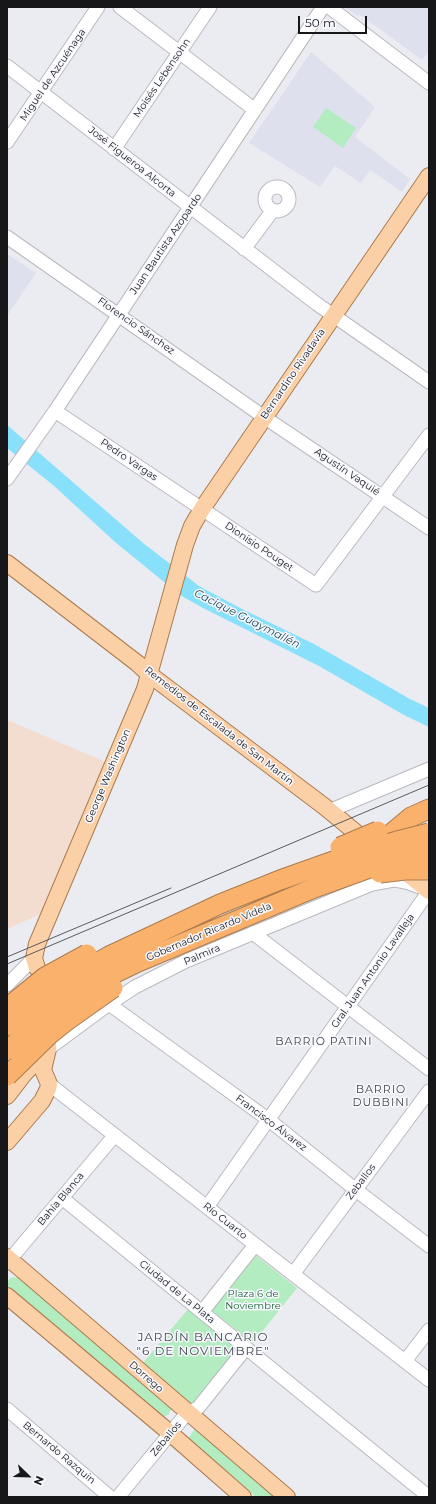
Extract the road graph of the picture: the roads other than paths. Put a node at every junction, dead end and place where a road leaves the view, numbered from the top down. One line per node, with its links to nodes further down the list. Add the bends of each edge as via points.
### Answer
1 (98, 7): 9 (street, Miguel de Azcuénaga)
2 (120, 7): 6 (street)
3 (210, 7): 6 (street, Moisés Lebensohn)
4 (323, 7): 10 (street, Juan Bautista Azopardo)
5 (329, 7): 8 (street)
6 (179, 53): 10 (street); 12 (street, Moisés Lebensohn)
7 (7, 66): 9 (street, José Figueroa Alcorta)
8 (429, 83)
9 (41, 92): 11 (street, Miguel de Azcuénaga); 12 (street, José Figueroa Alcorta)
10 (255, 110): 14 (street, Juan Bautista Azopardo)
11 (7, 142)
12 (114, 149): 14 (street, José Figueroa Alcorta)
13 (429, 177): 19 (main road, Bernardino Rivadavia)
14 (191, 208): 17 (street, José Figueroa Alcorta); 18 (street, Juan Bautista Azopardo)
15 (273, 210): 17 (street)
16 (7, 237): 18 (street, Florencio Sánchez)
17 (244, 249): 19 (street, José Figueroa Alcorta)
18 (120, 315): 21 (street, Juan Bautista Azopardo); 22 (street, Florencio Sánchez)
19 (333, 315): 20 (street, José Figueroa Alcorta); 22 (main road, Bernardino Rivadavia)
20 (429, 382)
21 (55, 411): 24 (street, Juan Bautista Azopardo); 26 (street, Pedro Vargas)
22 (264, 417): 25 (street, Agustín Vaquié); 26 (main road, Bernardino Rivadavia)
23 (429, 435): 25 (street)
24 (7, 480)
25 (383, 497): 26 (street, Dionisio Pouget, via 316,585); 27 (street, Agustín Vaquié)
26 (202, 509): 29 (main road, Bernardino Rivadavia, via 188,535)
27 (429, 528)
28 (7, 563): 30 (main road, Remedios de Escalada de San Martín)
29 (176, 580): 30 (main road, George Washington)
30 (149, 674): 33 (main road, Remedios de Escalada de San Martín); 44 (main road, George Washington, via 138,707 47,919 38,944)
31 (429, 769): 33 (street)
32 (429, 809): 37 (highway, via 411,817 393,832)
33 (329, 811): 37 (main road, Remedios de Escalada de San Martín)
34 (378, 831): 41 (highway, bridge)
35 (429, 833): 41 (highway, Gobernador Ricardo Videla, bridge, via 337,860)
36 (429, 850): 39 (highway, Gobernador Ricardo Videla, bridge, via 386,862)
37 (380, 852): 40 (main road, Remedios de Escalada de San Martín)
38 (429, 870): 39 (highway, bridge, via 390,871)
39 (314, 888): 43 (highway, Gobernador Ricardo Videla, bridge)
40 (429, 891): 42 (street, Palmira, via 409,883 384,881); 47 (street, Gral. Juan Antonio Lavalleja)
41 (220, 904): 48 (highway, bridge, via 104,946 81,957 45,977); 50 (highway, Gobernador Ricardo Videla, bridge, via 109,956 66,981)
42 (253, 933): 46 (street, Palmira, via 164,972); 47 (street)
43 (186, 942): 52 (highway, Gobernador Ricardo Videla, bridge, via 111,975 55,1011); 54 (highway, bridge, via 65,1022)
44 (36, 963): 45 (street)
45 (7, 985)
46 (109, 1004): 51 (street, Palmira); 58 (street, Francisco Álvarez)
47 (348, 1006): 53 (street); 58 (street, Gral. Juan Antonio Lavalleja)
48 (7, 1008)
49 (49, 1023): 51 (main road)
50 (7, 1026)
51 (48, 1049): 55 (main road, via 43,1070); 57 (main road, Palmira)
52 (7, 1050)
53 (429, 1069)
54 (7, 1076)
55 (49, 1084): 59 (street, Río Cuarto); 60 (main road, via 44,1097)
56 (429, 1091): 61 (street, Zeballos)
57 (7, 1096)
58 (269, 1120): 61 (street, Francisco Álvarez); 63 (street, Gral. Juan Antonio Lavalleja)
59 (115, 1135): 62 (street, Bahía Blanca); 63 (street, Río Cuarto)
60 (7, 1142)
61 (356, 1190): 65 (street, Francisco Álvarez); 67 (street, Zeballos)
62 (62, 1198): 66 (street, Bahía Blanca); 69 (street, Ciudad de La Plata)
63 (207, 1207): 64 (street, Río Cuarto)
64 (255, 1245): 67 (street, Río Cuarto); 69 (street)
65 (429, 1246)
66 (8, 1260): 75 (main road, Dorrego)
67 (293, 1274): 72 (street, Río Cuarto)
68 (7, 1296): 76 (main road)
69 (202, 1312): 71 (street, Ciudad de La Plata)
70 (429, 1330): 72 (street)
71 (246, 1348): 75 (street, Zeballos, via 198,1408); 77 (street, Ciudad de La Plata)
72 (405, 1361): 73 (street, Río Cuarto)
73 (429, 1380)
74 (7, 1409): 78 (street, Bernardo Razquin)
75 (187, 1413): 76 (street, Zeballos); 81 (main road, Dorrego)
76 (170, 1434): 79 (street, Zeballos); 80 (main road)
77 (424, 1491)
78 (110, 1497)
79 (118, 1497)
80 (243, 1497)
81 (287, 1497)

